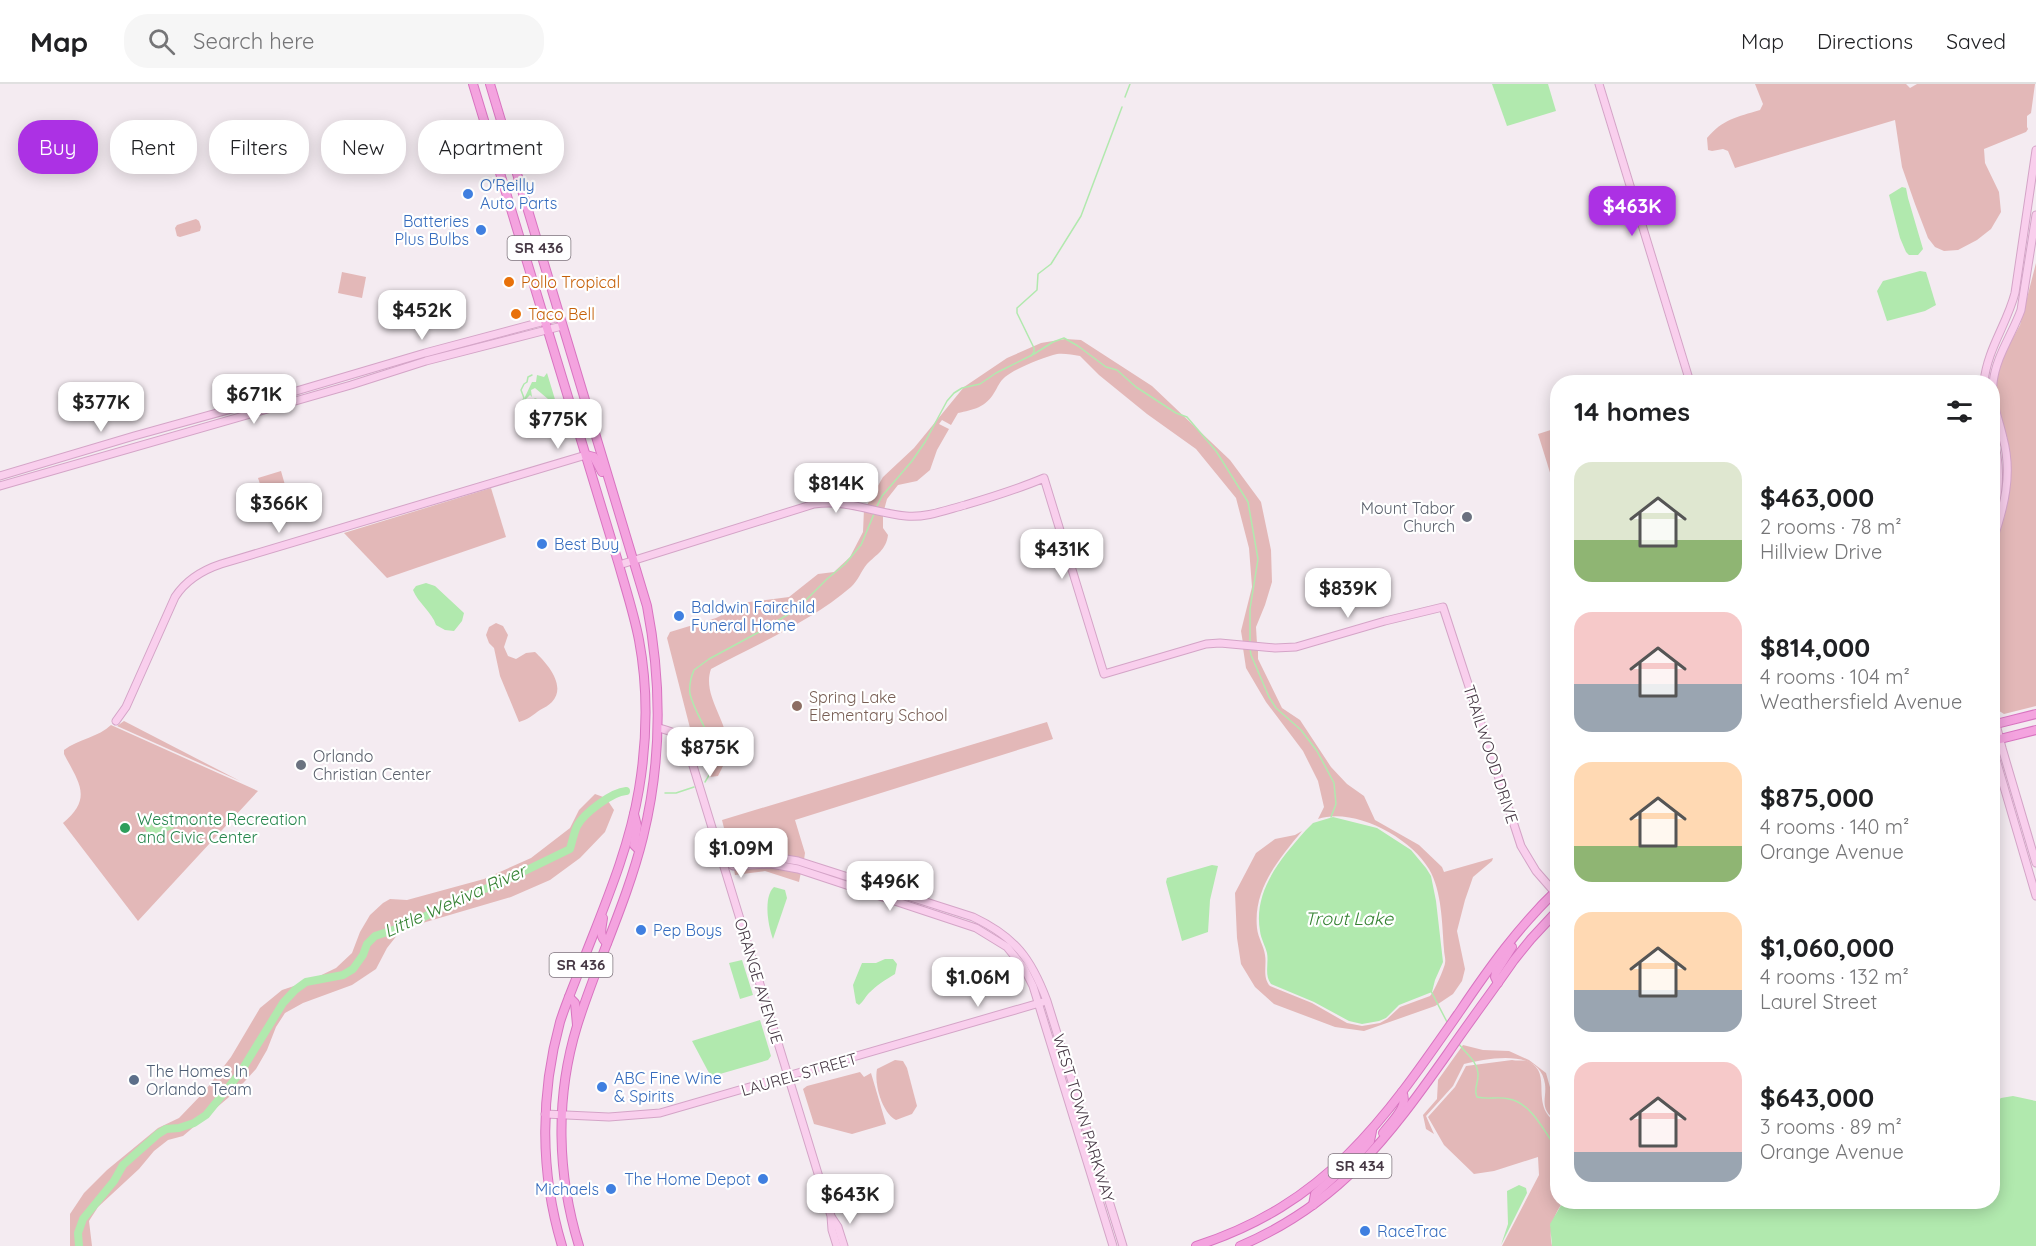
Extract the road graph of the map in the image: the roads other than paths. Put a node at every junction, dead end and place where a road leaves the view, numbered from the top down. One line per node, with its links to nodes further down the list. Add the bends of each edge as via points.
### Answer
1 (473, 84): 9 (main road, SR 436)
2 (490, 84): 8 (main road, SR 436)
3 (1599, 84): 11 (street)
4 (2036, 150): 6 (street)
5 (2036, 214): 7 (street)
6 (2020, 263): 7 (street); 12 (street, via 2011,309)
7 (2029, 265): 13 (street, via 2021,310)
8 (561, 322): 9 (street); 22 (main road, SR 436)
9 (547, 326): 10 (street, via 425,353); 14 (street); 19 (main road, SR 436)
10 (378, 368): 14 (street); 15 (street)
11 (1688, 375)
12 (1985, 375)
13 (1994, 375)
14 (351, 385): 17 (street)
15 (210, 415): 17 (street); 18 (street)
16 (2000, 424): 24 (street, via 2007,472)
17 (207, 426): 20 (street)
18 (92, 448): 20 (street); 21 (street)
19 (586, 454): 22 (main road, via 594,457 604,479); 26 (main road, SR 436); 29 (street, via 200,573 176,597)
20 (95, 458): 23 (street)
21 (0, 476)
22 (611, 484): 25 (main road, SR 436)
23 (0, 486)
24 (2000, 517)
25 (634, 560): 26 (street); 31 (main road, SR 436, via 653,640); 41 (street, TRAILWOOD DRIVE, via 814,504 834,502 894,515 925,516 1017,490 1044,478 1104,674 1220,643 1296,647 1443,607 1521,846)
26 (619, 565): 27 (main road, SR 436, via 639,642)
27 (644, 701): 31 (main road, via 653,724); 36 (main road, SR 436, via 639,788)
28 (2036, 714): 30 (main road)
29 (116, 721)
30 (2000, 723)
31 (659, 728): 38 (main road, SR 436); 39 (street, ORANGE AVENUE, via 674,732 687,746)
32 (2036, 730): 33 (main road)
33 (2000, 739)
34 (2000, 752): 40 (street)
35 (2000, 773): 42 (street)
36 (633, 814): 37 (main road, SR 436); 38 (main road, via 634,845)
37 (624, 850): 43 (main road, via 630,860 621,888); 45 (main road, SR 436)
38 (639, 850): 43 (main road, SR 436)
39 (726, 863): 51 (street, WEST TOWN PARKWAY, via 732,858 754,856 798,861 973,917 1016,944); 52 (street, WEST TOWN PARKWAY, via 798,868 976,928 998,940 1016,957); 54 (street, ORANGE AVENUE)
40 (2036, 863)
41 (1550, 887)
42 (2036, 896)
43 (623, 897): 48 (main road, SR 436)
44 (1550, 899): 47 (main road, SR 434)
45 (602, 911): 48 (main road, via 601,934); 50 (main road, SR 436)
46 (1550, 918): 49 (main road, SR 434)
47 (1525, 922): 49 (main road, via 1496,972); 55 (main road, SR 434)
48 (607, 943): 53 (main road, SR 436)
49 (1498, 983): 59 (main road, SR 434)
50 (569, 997): 53 (main road, via 575,1003); 56 (main road, SR 436, via 551,1062)
51 (1047, 1001): 52 (street, LAUREL STREET); 69 (street, WEST TOWN PARKWAY)
52 (1039, 1003): 54 (street, LAUREL STREET); 68 (street, WEST TOWN PARKWAY)
53 (577, 1025): 57 (main road, SR 436, via 565,1076)
54 (788, 1077): 57 (street, LAUREL STREET, via 660,1113); 61 (street, ORANGE AVENUE)
55 (1402, 1092): 58 (main road, SR 434); 59 (main road, via 1404,1102 1381,1136)
56 (545, 1114): 57 (street, LAUREL STREET); 62 (main road, SR 436, via 548,1178)
57 (562, 1115): 65 (main road, SR 436, via 563,1175)
58 (1372, 1131): 60 (main road, via 1370,1141 1353,1160 1315,1194); 70 (main road, SR 434, via 1335,1168 1288,1203 1242,1228)
59 (1380, 1144): 60 (main road, SR 434, via 1344,1181)
60 (1313, 1205): 71 (main road, SR 434)
61 (831, 1216): 66 (street, ORANGE AVENUE); 67 (street, ORANGE AVENUE)
62 (558, 1232): 63 (main road, SR 436); 64 (main road)
63 (562, 1246)
64 (568, 1246)
65 (579, 1246)
66 (837, 1246)
67 (844, 1246)
68 (1113, 1246)
69 (1123, 1246)
70 (1196, 1246)
71 (1240, 1246)

